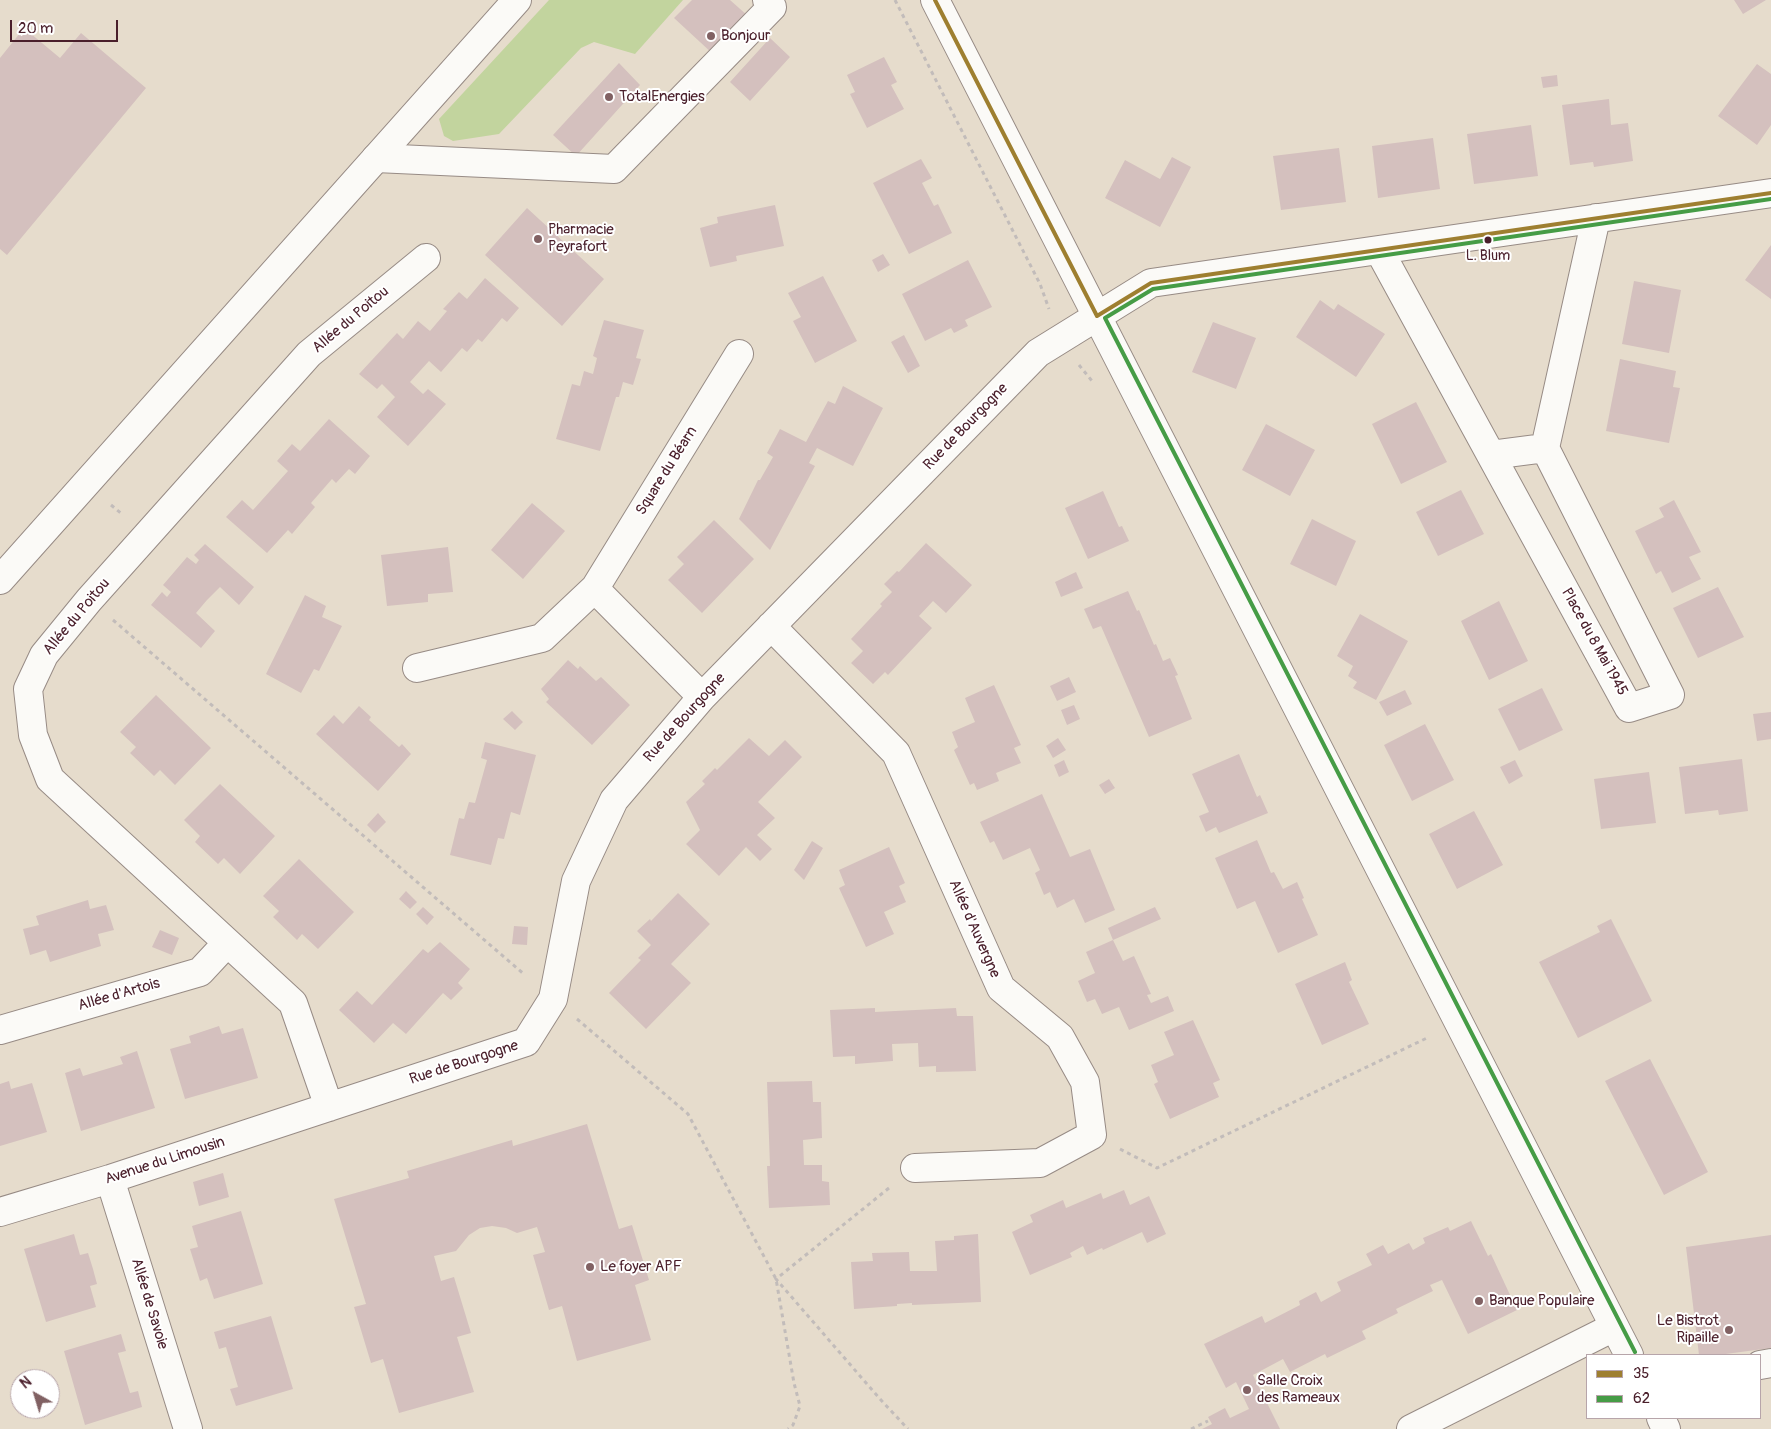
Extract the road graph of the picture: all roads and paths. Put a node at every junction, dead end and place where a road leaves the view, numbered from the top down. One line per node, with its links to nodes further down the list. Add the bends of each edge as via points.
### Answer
1 (517, 0): 4 (street)
2 (935, 0): 9 (street)
3 (773, 2): 4 (street, via 614,169)
4 (376, 158): 13 (street)
5 (1771, 193): 6 (street, Rue de Bourgogne)
6 (1596, 218): 7 (street, Rue de Bourgogne); 11 (street)
7 (1379, 250): 9 (street, Rue de Bourgogne, via 1151,283); 12 (street, Place du 8 Mai 1945)
8 (426, 258): 14 (street, Allée du Poitou, via 309,354)
9 (1097, 316): 18 (street, Rue de Bourgogne, via 1038,353); 23 (street)
10 (739, 354): 16 (street, Square du Béarn)
11 (1545, 448): 12 (street); 12 (street, Place du 8 Mai 1945, via 1670,695 1629,708)
12 (1491, 455)
13 (86, 484): 14 (path); 15 (street)
14 (147, 536): 17 (street, Allée du Poitou)
15 (5, 565)
16 (594, 588): 19 (street, Square du Béarn, via 542,638); 20 (street)
17 (89, 600): 21 (street, Allée du Poitou, via 44,655 28,689 33,735 50,779); 22 (path)
18 (771, 626): 20 (street, Rue de Bourgogne); 26 (street, Allée d'Auvergne, via 896,752 1001,988 1060,1037 1085,1082)
19 (418, 668)
20 (702, 697): 22 (street, Rue de Bourgogne, via 614,800 576,882)
21 (227, 943): 24 (street, Allée d'Artois, via 200,972); 25 (street, Allée du Poitou, via 293,1003)
22 (553, 999): 25 (street, Rue de Bourgogne, via 526,1042); 30 (path, via 688,1114)
23 (1459, 1023): 26 (path, via 1157,1168); 31 (street)
24 (0, 1030)
25 (329, 1108): 28 (street, Avenue du Limousin)
26 (1092, 1135): 27 (street, via 1040,1163)
27 (915, 1168): 30 (path)
28 (110, 1179): 29 (street, Avenue du Limousin); 34 (street, Allée de Savoie)
29 (0, 1212)
30 (776, 1278): 35 (path, via 800,1406); 36 (path)
31 (1614, 1327): 32 (street); 38 (street)
32 (1628, 1354)
33 (1208, 1421): 37 (path)
34 (188, 1429)
35 (788, 1429)
36 (908, 1429)
37 (1191, 1429)
38 (1411, 1429)

